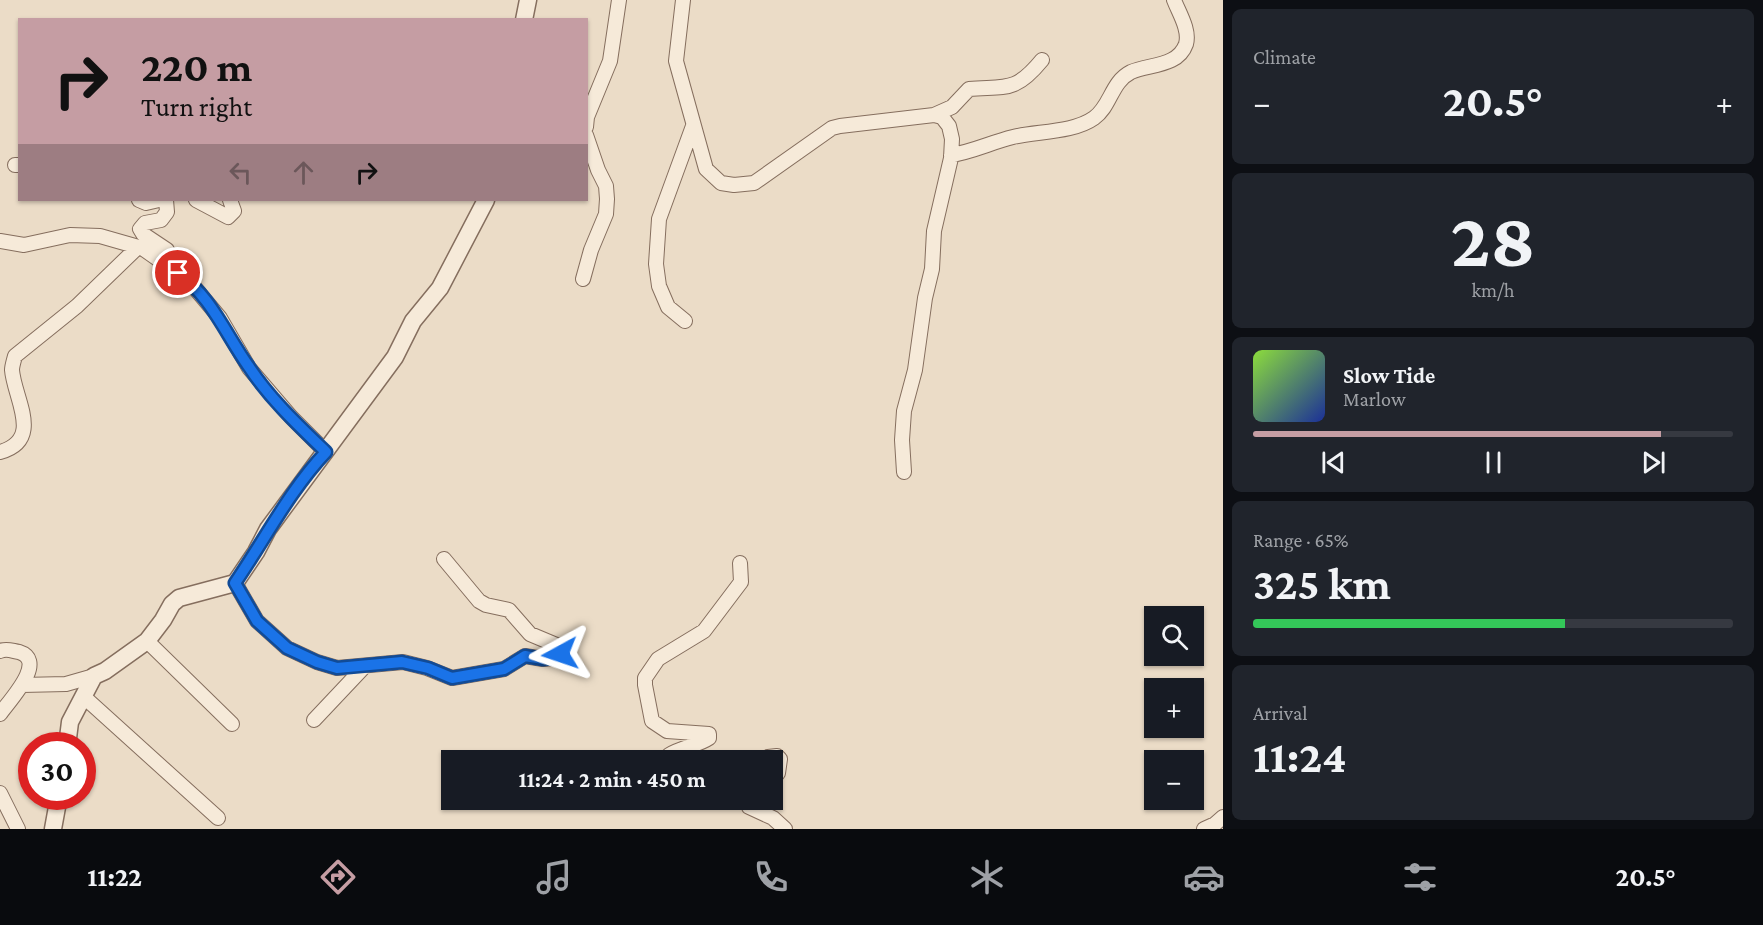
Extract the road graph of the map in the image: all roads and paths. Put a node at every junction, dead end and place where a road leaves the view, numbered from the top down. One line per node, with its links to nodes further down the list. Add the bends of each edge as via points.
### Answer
1 (528, 0): 5 (street)
2 (619, 0): 7 (street, via 610,60)
3 (683, 0): 9 (street, via 676,60)
4 (1174, 0): 11 (street, via 1186,27 1186,43 1179,55 1119,80 1094,118 1069,128 1014,136)
5 (524, 18)
6 (1042, 60): 8 (street, via 1021,81 1004,88 969,89 952,107)
7 (588, 115)
8 (934, 115): 9 (street, via 832,128 754,183 734,185 721,183 706,169); 11 (street, via 942,117 949,126)
9 (693, 126): 20 (street, via 659,219 656,264 668,308)
10 (588, 141): 19 (street, via 608,199)
11 (951, 155): 23 (street, via 934,231 932,269 915,370 904,411)
12 (166, 201): 18 (street, via 161,220 145,223 140,229 167,250)
13 (198, 201): 14 (street, via 228,217 234,211)
14 (231, 201)
15 (485, 201): 22 (street, via 440,288 413,321 395,357)
16 (0, 241): 17 (street, via 24,245 70,235 100,236)
17 (138, 246): 18 (street); 21 (street, via 77,306 15,356 12,369 24,429 20,440)
18 (166, 265): 22 (street, via 189,281 220,318 249,368)
19 (583, 279)
20 (685, 321)
21 (0, 452)
22 (326, 452): 26 (street, via 268,529)
23 (904, 472)
24 (444, 559): 29 (street, via 479,601 510,610 530,634 561,647 560,654 543,659 525,656 504,669 452,678 402,662)
25 (740, 563): 37 (street, via 741,582 704,631 658,659 645,678 652,721 667,731 709,734 704,741)
26 (235, 583): 27 (street, via 179,598); 29 (street, via 257,621 287,648 337,668)
27 (147, 641): 30 (street); 35 (street)
28 (0, 651): 31 (street, via 5,649 28,658 31,668)
29 (364, 666): 34 (street)
30 (94, 676): 31 (street, via 66,684); 32 (street)
31 (22, 685): 33 (street)
32 (83, 696): 36 (street); 42 (street)
33 (0, 714)
34 (314, 720)
35 (232, 724)
36 (69, 732)
37 (679, 750)
38 (0, 793): 43 (street)
39 (56, 810): 44 (street)
40 (754, 810): 45 (street, via 773,818)
41 (1223, 817): 46 (street)
42 (218, 818)
43 (18, 829)
44 (53, 829)
45 (785, 829)
46 (1204, 829)

